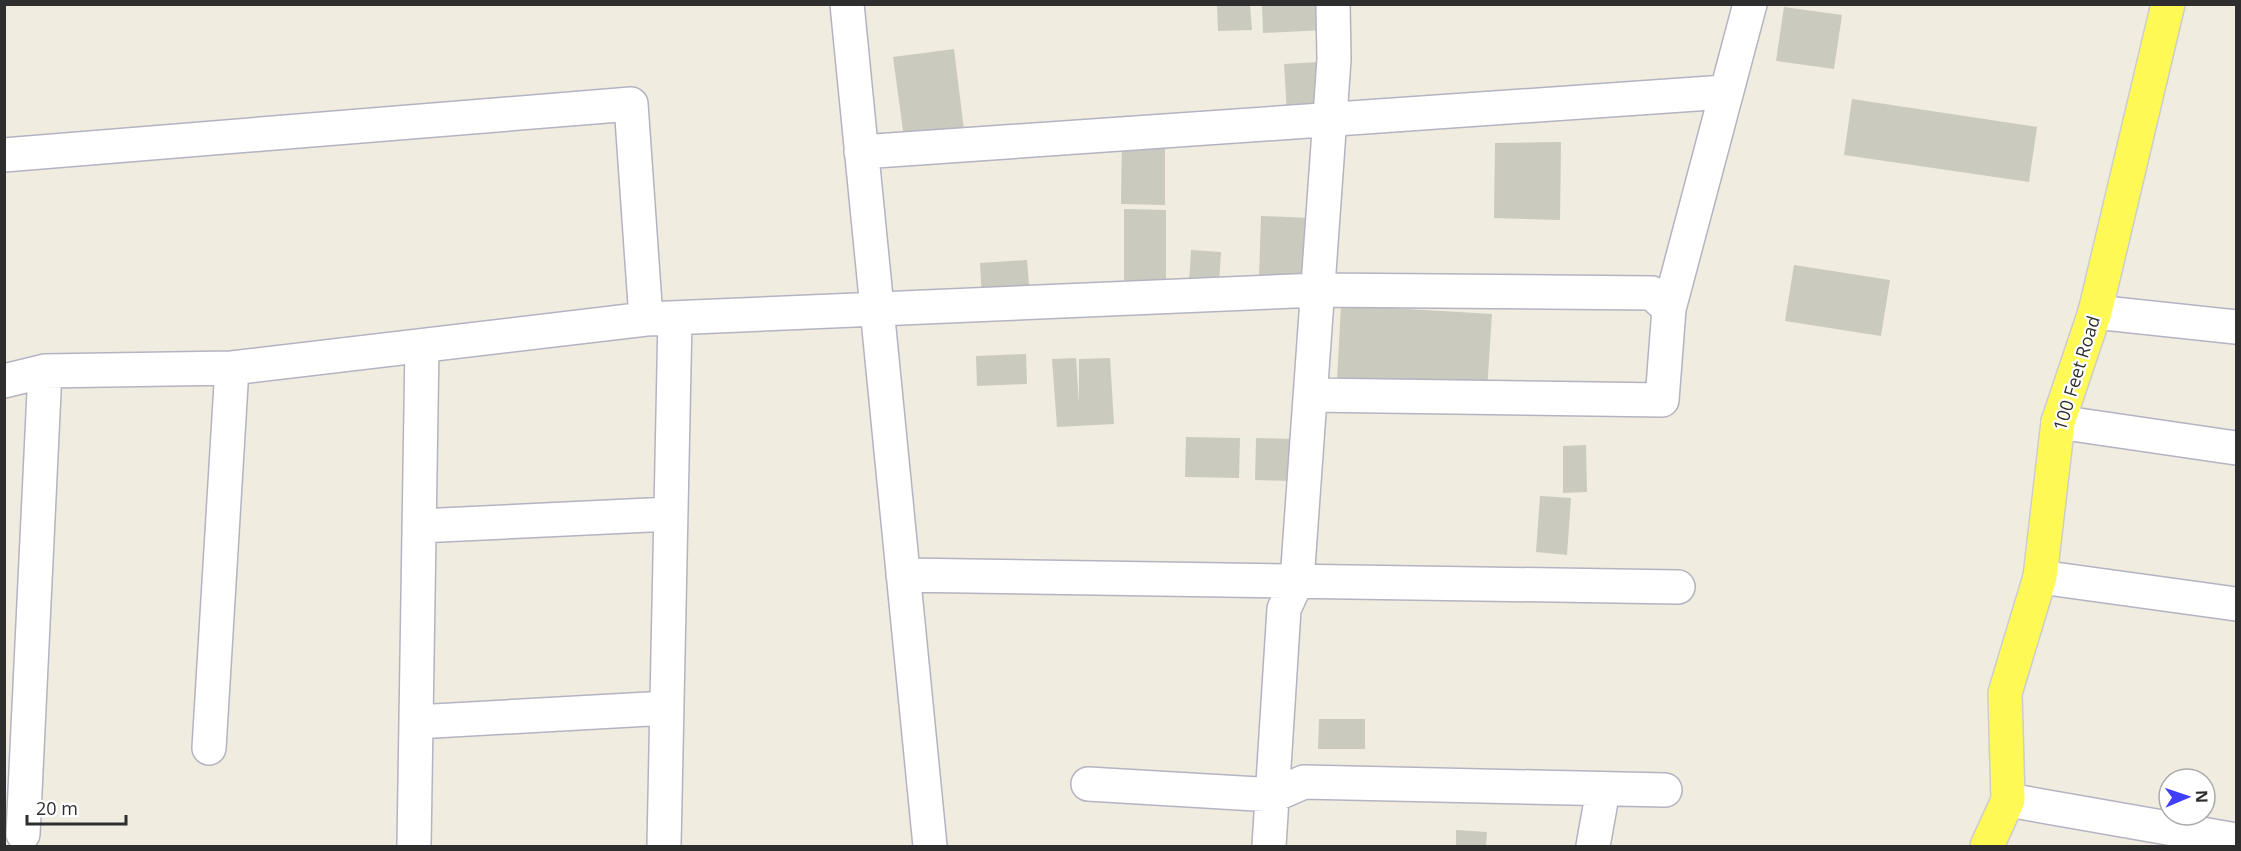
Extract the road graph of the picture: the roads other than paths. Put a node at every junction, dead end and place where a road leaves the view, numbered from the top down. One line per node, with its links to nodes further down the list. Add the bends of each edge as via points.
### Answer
1 (847, 4): 7 (street)
2 (1333, 4): 6 (street)
3 (1750, 4): 5 (street)
4 (2168, 4): 12 (main road, 100 Feet Road)
5 (1725, 92): 6 (street); 10 (street)
6 (1330, 117): 7 (street); 9 (street)
7 (861, 152): 11 (street)
8 (4, 155): 13 (street, via 631,104)
9 (1318, 290): 10 (street, via 1652,293); 11 (street); 19 (street)
10 (1670, 309): 19 (street, via 1662,400)
11 (879, 311): 13 (street); 24 (street)
12 (2095, 312): 14 (street); 20 (main road, 100 Feet Road)
13 (660, 319): 15 (street); 22 (street)
14 (2236, 327)
15 (422, 346): 16 (street); 23 (street)
16 (232, 368): 17 (street); 31 (street)
17 (45, 371): 18 (street); 37 (street)
18 (4, 381)
19 (1311, 395): 26 (street)
20 (2058, 422): 21 (street); 25 (main road, 100 Feet Road)
21 (2236, 448)
22 (670, 514): 23 (street); 29 (street)
23 (419, 526): 30 (street)
24 (903, 575): 26 (street); 41 (street)
25 (2040, 577): 28 (street); 36 (main road, 100 Feet Road, via 2005,693)
26 (1297, 581): 27 (street); 35 (street, via 1284,609)
27 (1677, 587)
28 (2236, 604)
29 (667, 708): 30 (street); 40 (street)
30 (416, 722): 39 (street)
31 (209, 748)
32 (1088, 784): 35 (street)
33 (1603, 790): 34 (street); 35 (street, via 1304,782); 43 (street)
34 (1665, 790)
35 (1274, 795): 42 (street)
36 (2008, 800): 38 (street); 44 (main road, 100 Feet Road)
37 (23, 834)
38 (2236, 840)
39 (414, 846)
40 (664, 846)
41 (930, 846)
42 (1269, 846)
43 (1593, 846)
44 (1987, 846)

